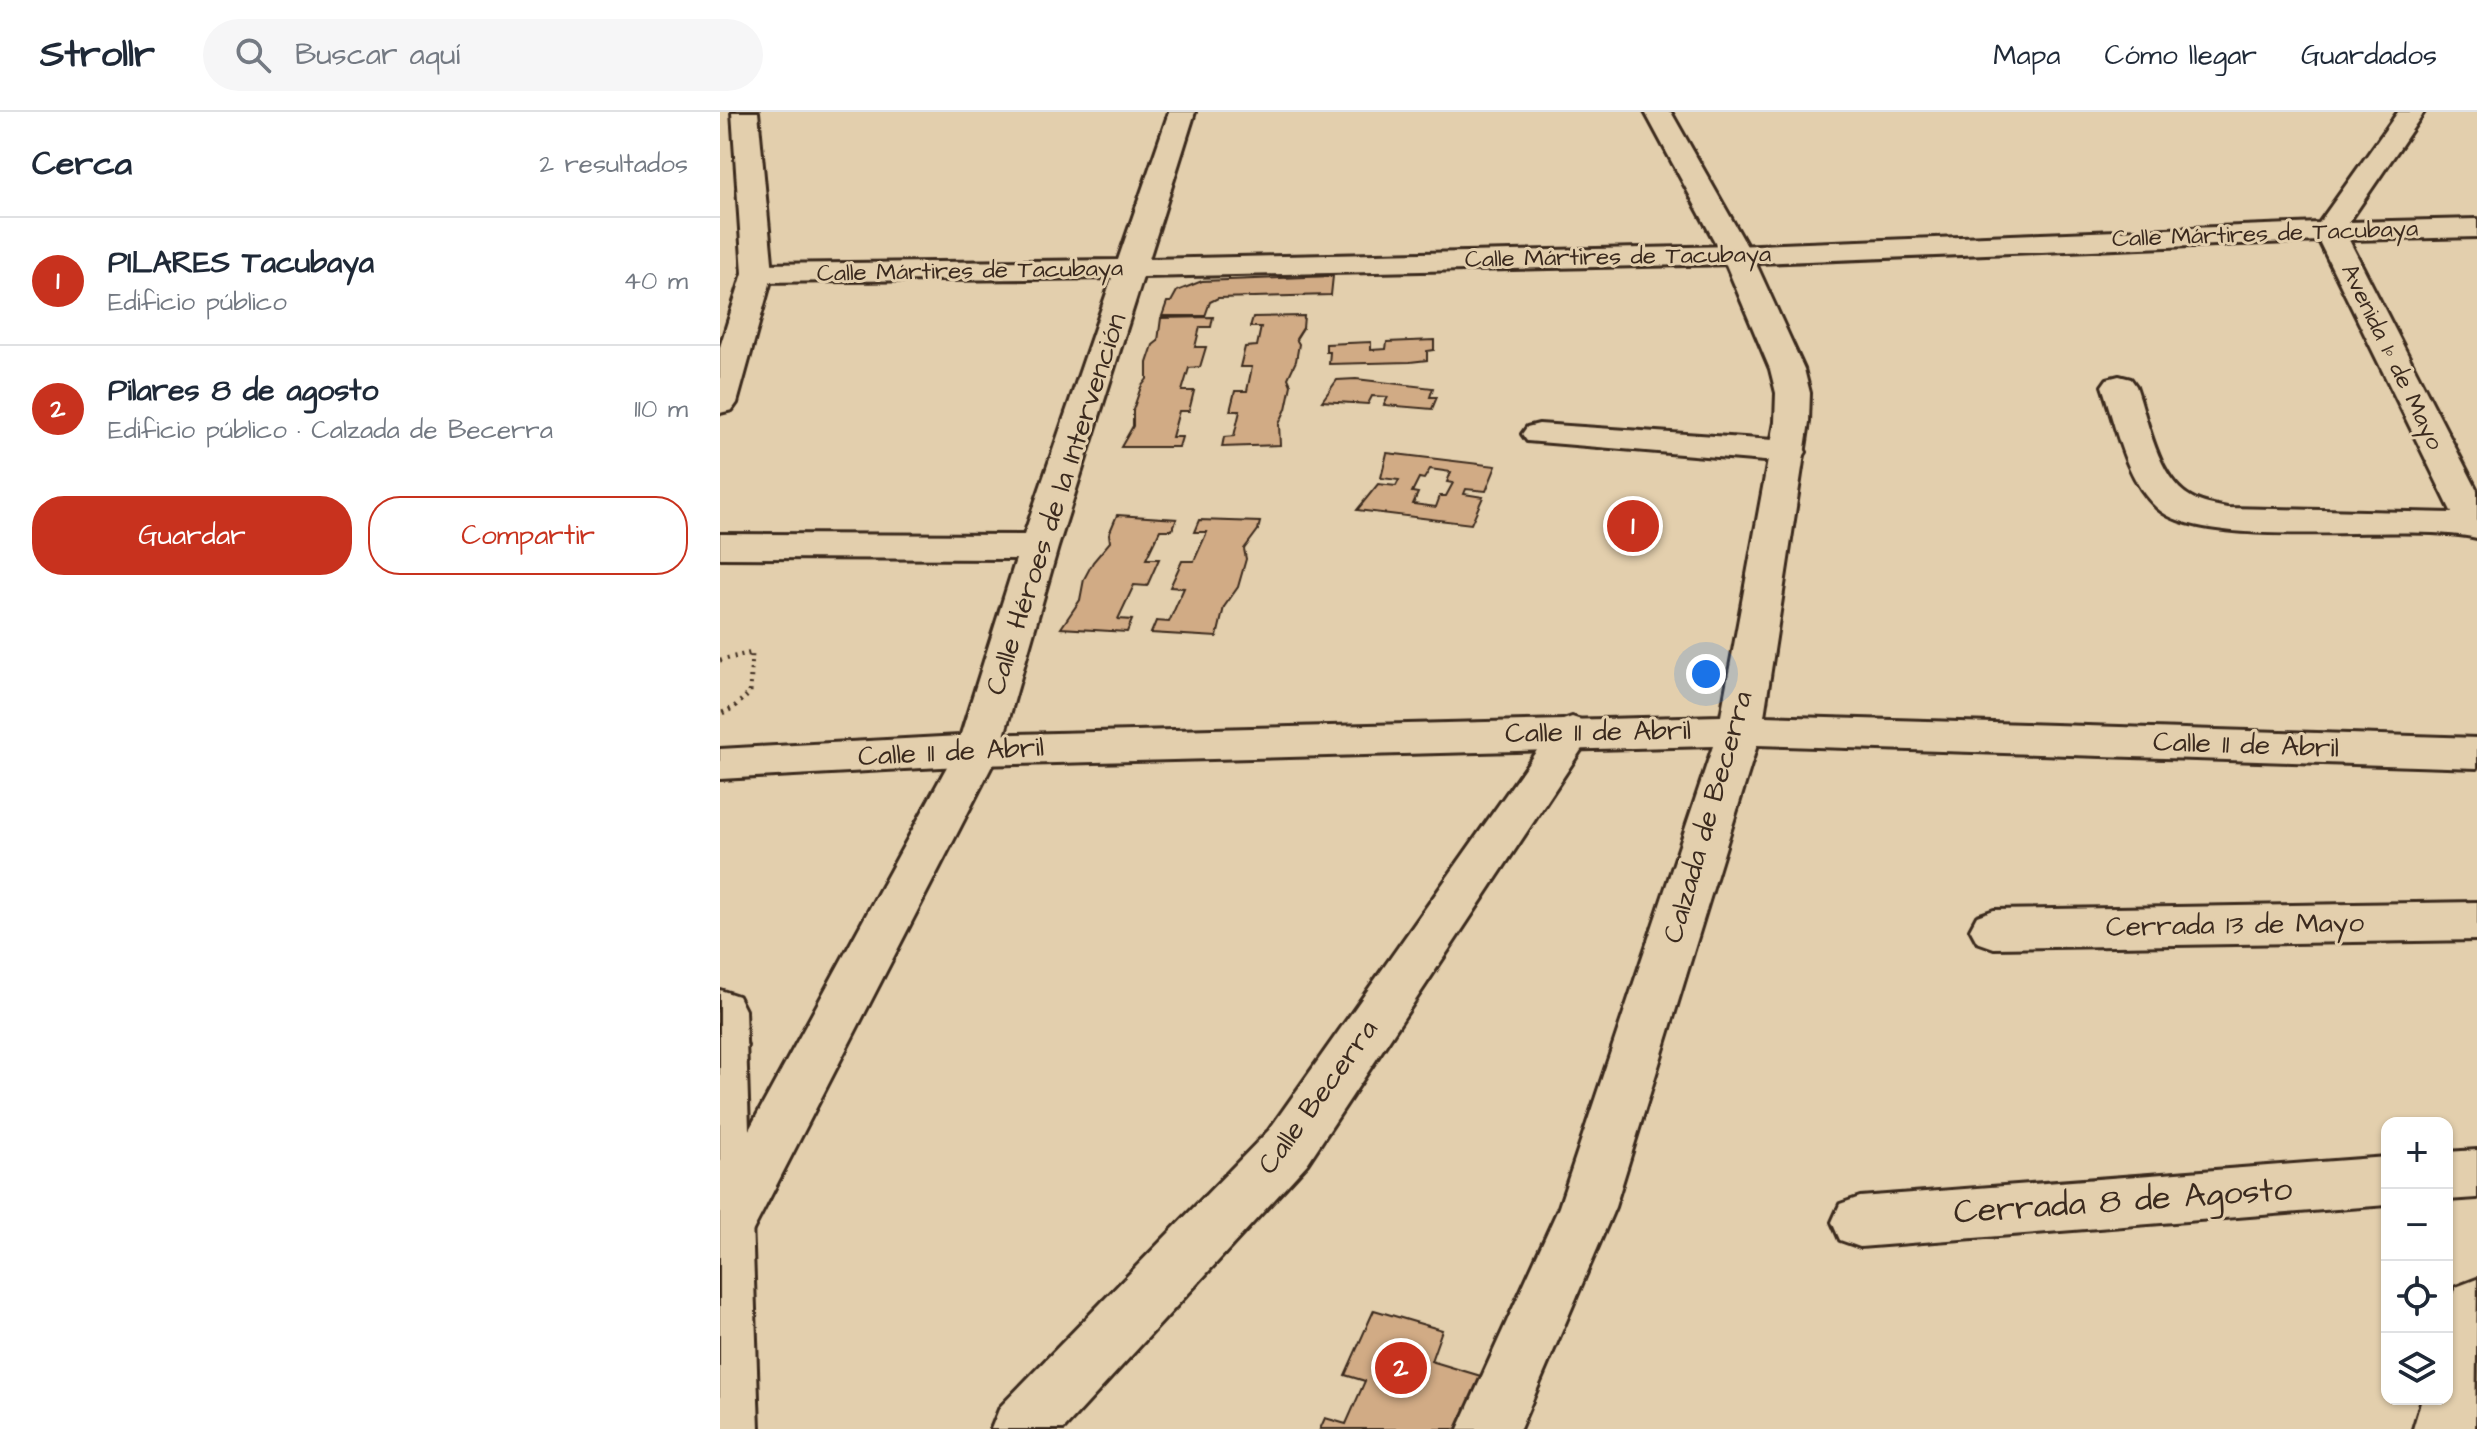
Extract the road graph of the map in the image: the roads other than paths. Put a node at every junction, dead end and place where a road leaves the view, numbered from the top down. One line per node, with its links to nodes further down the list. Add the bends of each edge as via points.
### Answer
1 (745, 112): 9 (street)
2 (1182, 112): 8 (street, Calle Héroes de la Intervención)
3 (1658, 112): 7 (street, Calzada de Becerra)
4 (2411, 112): 6 (street, Avenida 1º de Mayo)
5 (2477, 228): 6 (street, Calle Mártires de Tacubaya)
6 (2329, 230): 7 (street, Calle Mártires de Tacubaya); 14 (street, Avenida 1º de Mayo)
7 (1737, 255): 8 (street, Calle Mártires de Tacubaya); 13 (street, Calzada de Becerra, via 1787,369 1793,393)
8 (1132, 269): 9 (street, Calle Mártires de Tacubaya); 16 (street, Calle Héroes de la Intervención)
9 (758, 273): 11 (street)
10 (2119, 386): 14 (street, via 2156,484 2170,501 2194,513 2227,519)
11 (720, 403)
12 (1539, 434): 13 (street)
13 (1788, 452): 17 (street, Calzada de Becerra)
14 (2476, 526)
15 (720, 546): 16 (street)
16 (1039, 547): 19 (street, Calle Héroes de la Intervención)
17 (1740, 730): 18 (street, Calle 11 de Abril); 20 (street, Calle 11 de Abril); 34 (street, Calzada de Becerra, via 1587,1207)
18 (1572, 732): 19 (street, Calle 11 de Abril); 33 (street, Calle Becerra, via 1288,1147)
19 (978, 750): 21 (street, Calle 11 de Abril); 30 (street, Calle Héroes de la Intervención)
20 (2477, 753)
21 (720, 764)
22 (2477, 921): 23 (street, Cerrada 13 de Mayo)
23 (1994, 929)
24 (720, 1010): 25 (street)
25 (720, 1047): 30 (street)
26 (2477, 1174): 27 (street)
27 (2453, 1176)
28 (2381, 1181): 29 (street, Cerrada 8 de Agosto)
29 (1860, 1222)
30 (726, 1226): 32 (street)
31 (2477, 1306): 35 (street)
32 (728, 1429)
33 (1022, 1429)
34 (1489, 1429)
35 (2444, 1429)

